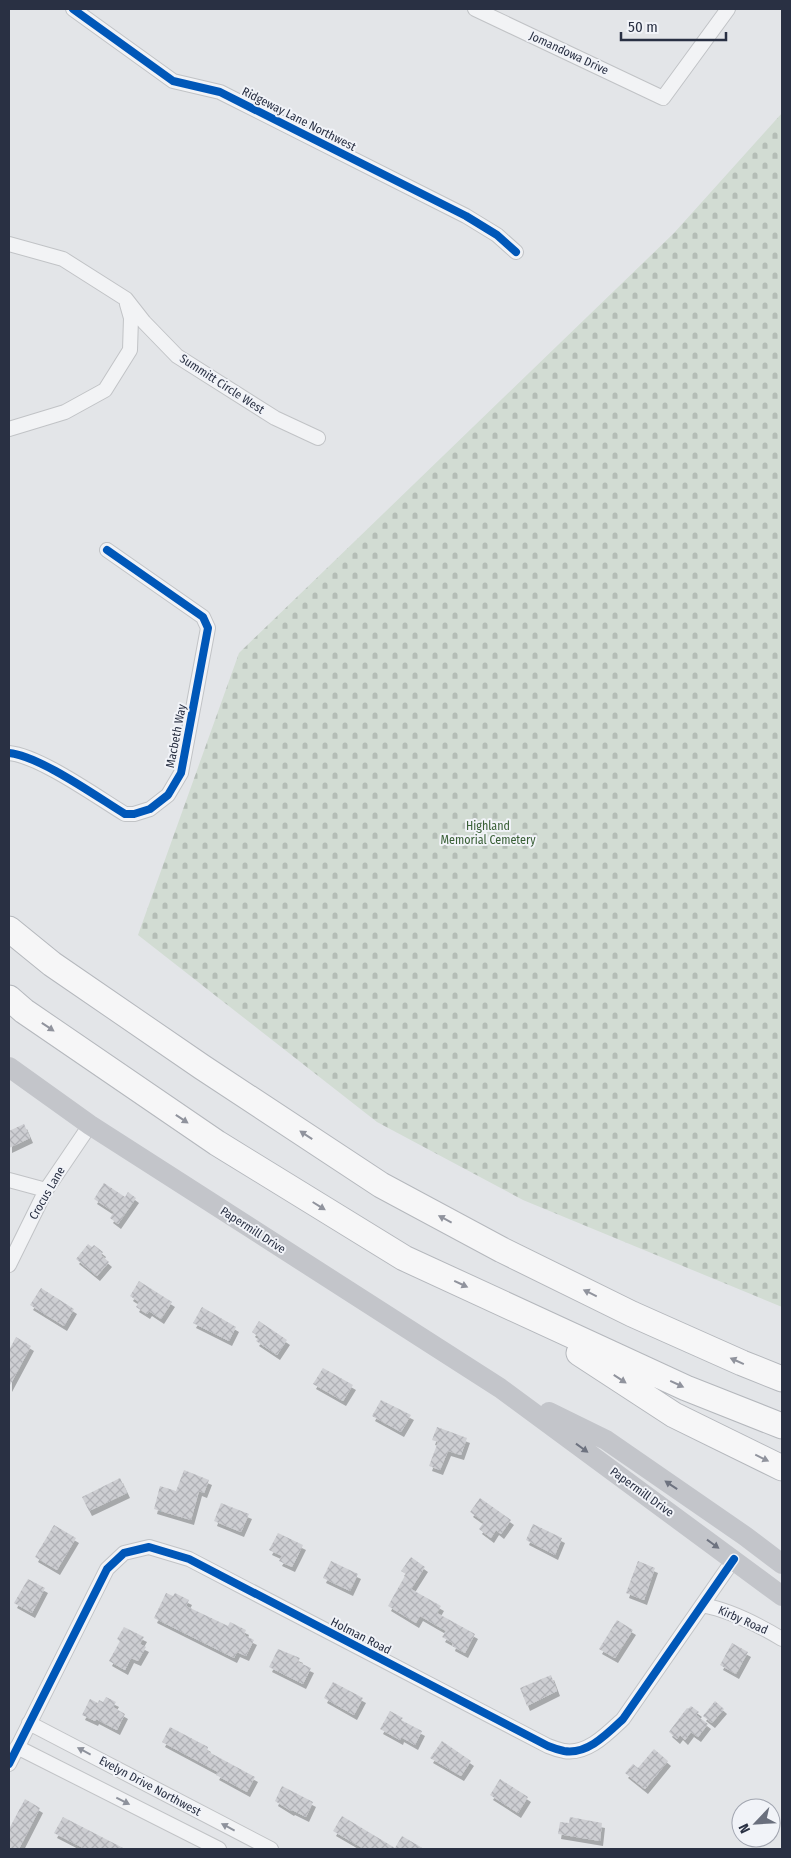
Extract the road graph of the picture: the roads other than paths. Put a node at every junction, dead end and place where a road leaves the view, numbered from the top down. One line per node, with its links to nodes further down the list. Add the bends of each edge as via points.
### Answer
1 (73, 9): 5 (street, Ridgeway Lane Northwest, via 173,81 220,92 466,216 497,235)
2 (476, 9): 3 (street, Jomandowa Drive, via 663,98)
3 (728, 9)
4 (9, 244): 6 (street, Summitt Circle West, via 63,259)
5 (516, 252)
6 (126, 298): 7 (street, via 131,318 130,350 106,390 65,412); 8 (street, Summitt Circle West, via 144,322 178,356 276,418)
7 (9, 429)
8 (318, 438)
9 (107, 550): 10 (street, Macbeth Way, via 203,617 208,628 182,773 168,795 150,809 125,814 47,767)
10 (9, 753)
11 (9, 929): 19 (highway, one-way to 11, via 632,1314 502,1250 382,1185 52,964)
12 (9, 998): 18 (highway, one-way to 18, via 226,1148 404,1258)
13 (9, 1067): 14 (main road, Papermill Drive)
14 (90, 1125): 16 (street, Crocus Lane); 20 (main road, Papermill Drive)
15 (9, 1180): 16 (street)
16 (46, 1190): 17 (street, Crocus Lane)
17 (9, 1265)
18 (506, 1305): 21 (highway, one-way to 21, via 686,1388); 22 (highway, one-way to 22, via 674,1415)
19 (782, 1379)
20 (500, 1388): 23 (main road, Papermill Drive, one-way to 23); 24 (main road, Papermill Drive, one-way to 20, via 606,1440)
21 (782, 1426)
22 (782, 1468)
23 (734, 1559): 25 (main road, Papermill Drive); 26 (street, Holman Road)
24 (782, 1564)
25 (782, 1596)
26 (702, 1605): 27 (street, Kirby Road, via 760,1626); 28 (street, Holman Road, via 623,1719 605,1736 582,1750 565,1752 189,1559 149,1547 124,1553 107,1569)
27 (782, 1639)
28 (29, 1723): 29 (street, Holman Road); 32 (street, Evelyn Drive Northwest, one-way to 28)
29 (17, 1747): 30 (street, Holman Road); 31 (street, Evelyn Drive Northwest, one-way to 31)
30 (9, 1764)
31 (219, 1849)
32 (271, 1849)

